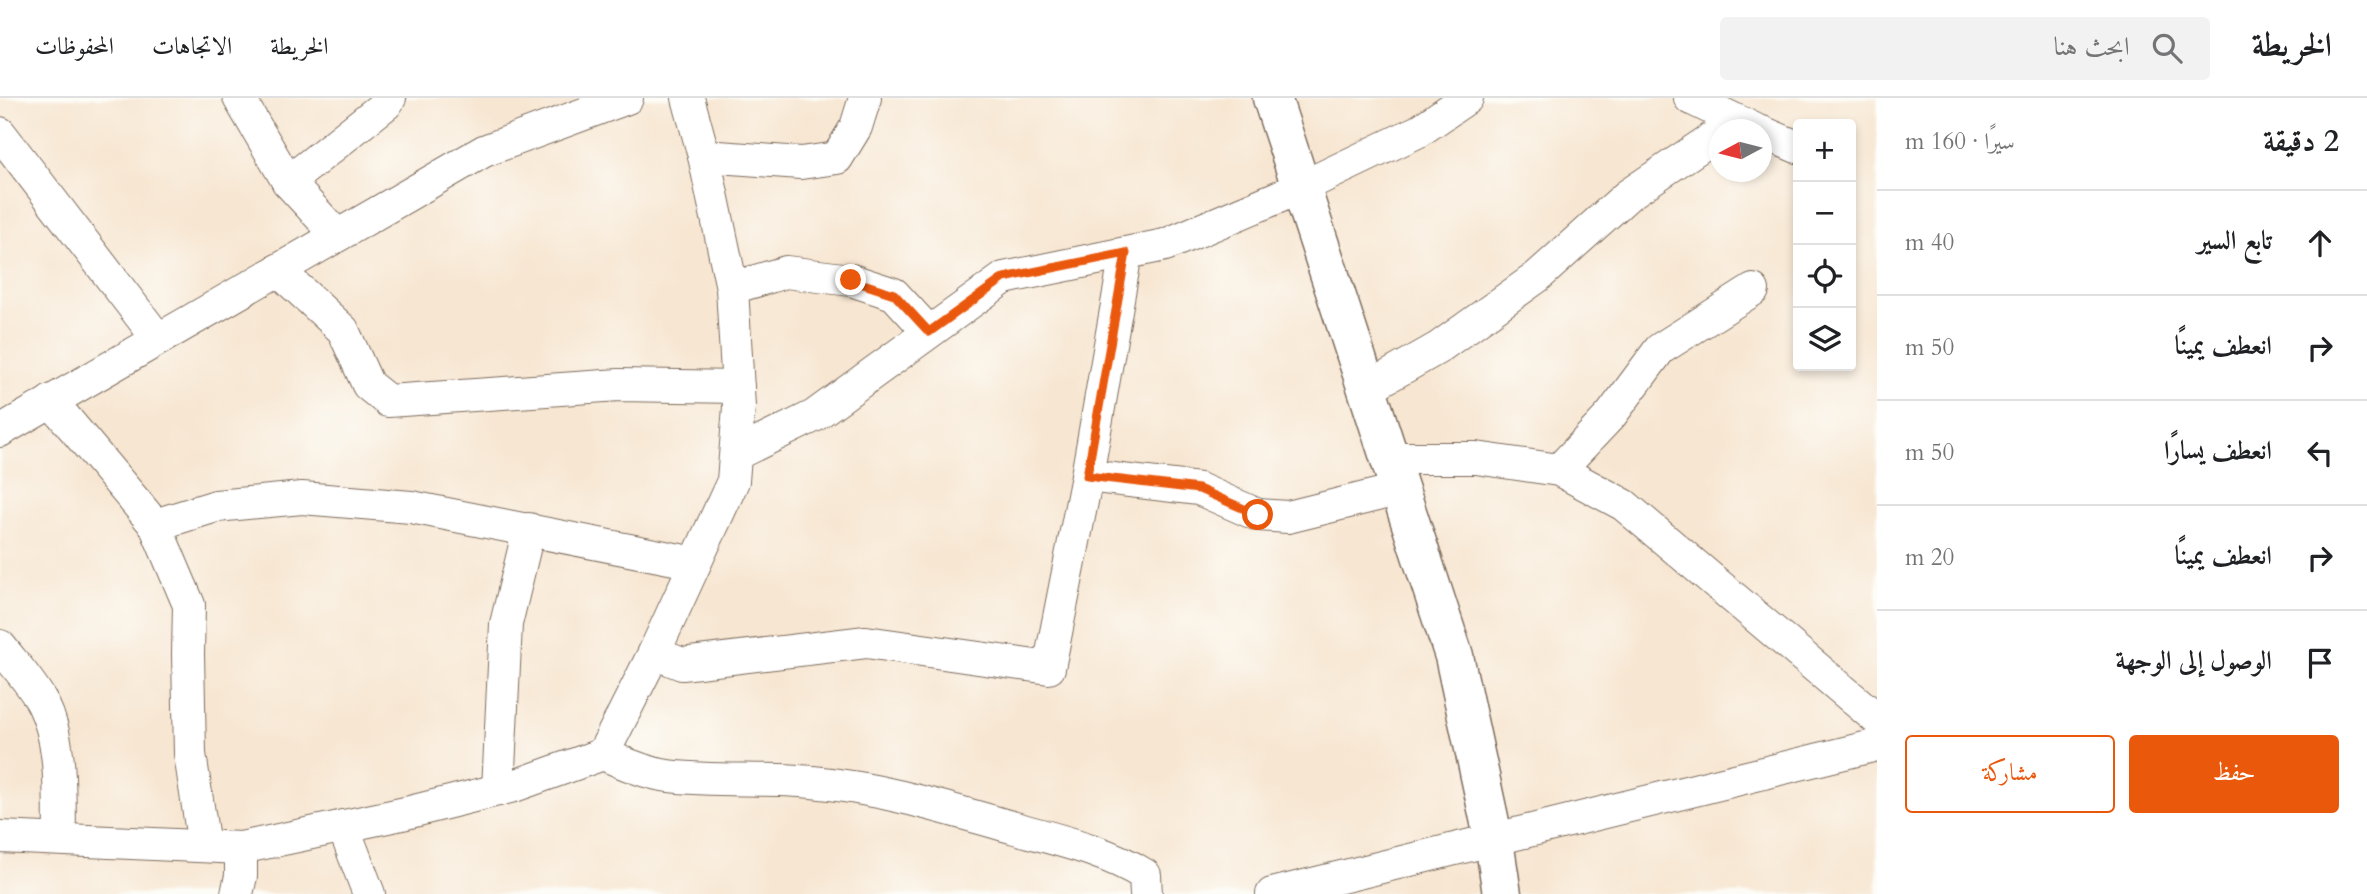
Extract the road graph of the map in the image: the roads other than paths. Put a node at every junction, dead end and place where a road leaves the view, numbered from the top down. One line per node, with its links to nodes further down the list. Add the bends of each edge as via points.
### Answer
1 (239, 98): 15 (street)
2 (390, 98): 15 (street)
3 (626, 98): 17 (street, via 484,151)
4 (688, 98): 14 (street)
5 (865, 98): 14 (street, via 856,127 837,158 801,163)
6 (1272, 98): 16 (main road)
7 (1467, 98): 16 (street, via 1419,131)
8 (1690, 98): 9 (street)
9 (1724, 119)
10 (0, 133): 23 (street)
11 (1772, 139): 12 (street)
12 (1793, 146)
13 (1709, 147): 25 (street, via 1628,195 1526,285 1438,348)
14 (704, 156): 20 (street)
15 (288, 182): 17 (street)
16 (1301, 187): 18 (street, via 1164,245); 25 (main road)
17 (337, 235): 19 (street)
18 (1126, 253): 22 (street, via 1004,278); 31 (street)
19 (278, 270): 23 (street); 24 (street, via 343,330 368,385 388,401 619,385)
20 (732, 288): 22 (street, via 786,272 851,280 894,294); 24 (street)
21 (1753, 290): 29 (street, via 1660,349 1611,415)
22 (929, 332): 28 (street, via 814,416)
23 (158, 339): 26 (street)
24 (738, 387): 28 (street)
25 (1366, 389): 30 (main road)
26 (51, 401): 27 (street); 32 (street)
27 (0, 431)
28 (736, 454): 34 (street, via 733,481)
29 (1559, 470): 30 (street, via 1476,458); 37 (street, via 1624,505)
30 (1396, 473): 31 (street, via 1288,517 1258,515 1199,489); 44 (main road, via 1454,656)
31 (1087, 476): 36 (street, via 1049,668 866,642 682,664)
32 (155, 524): 33 (street, via 216,506 302,498 411,507); 45 (street, via 189,605 190,754)
33 (529, 530): 34 (street); 40 (street, via 506,624)
34 (695, 563): 36 (street)
35 (0, 646): 43 (street, via 43,704 51,729 57,755)
36 (654, 653): 39 (street)
37 (1877, 719)
38 (1877, 745): 44 (street)
39 (603, 754): 40 (street); 49 (street, via 667,775 812,782 914,799 1128,864 1145,875)
40 (498, 790): 41 (street)
41 (343, 826): 46 (street); 48 (street)
42 (0, 837): 43 (street)
43 (60, 839): 45 (street)
44 (1494, 841): 50 (street); 51 (main road)
45 (204, 846): 46 (street)
46 (241, 848): 47 (street)
47 (237, 894)
48 (369, 894)
49 (1146, 894)
50 (1272, 894)
51 (1502, 894)

